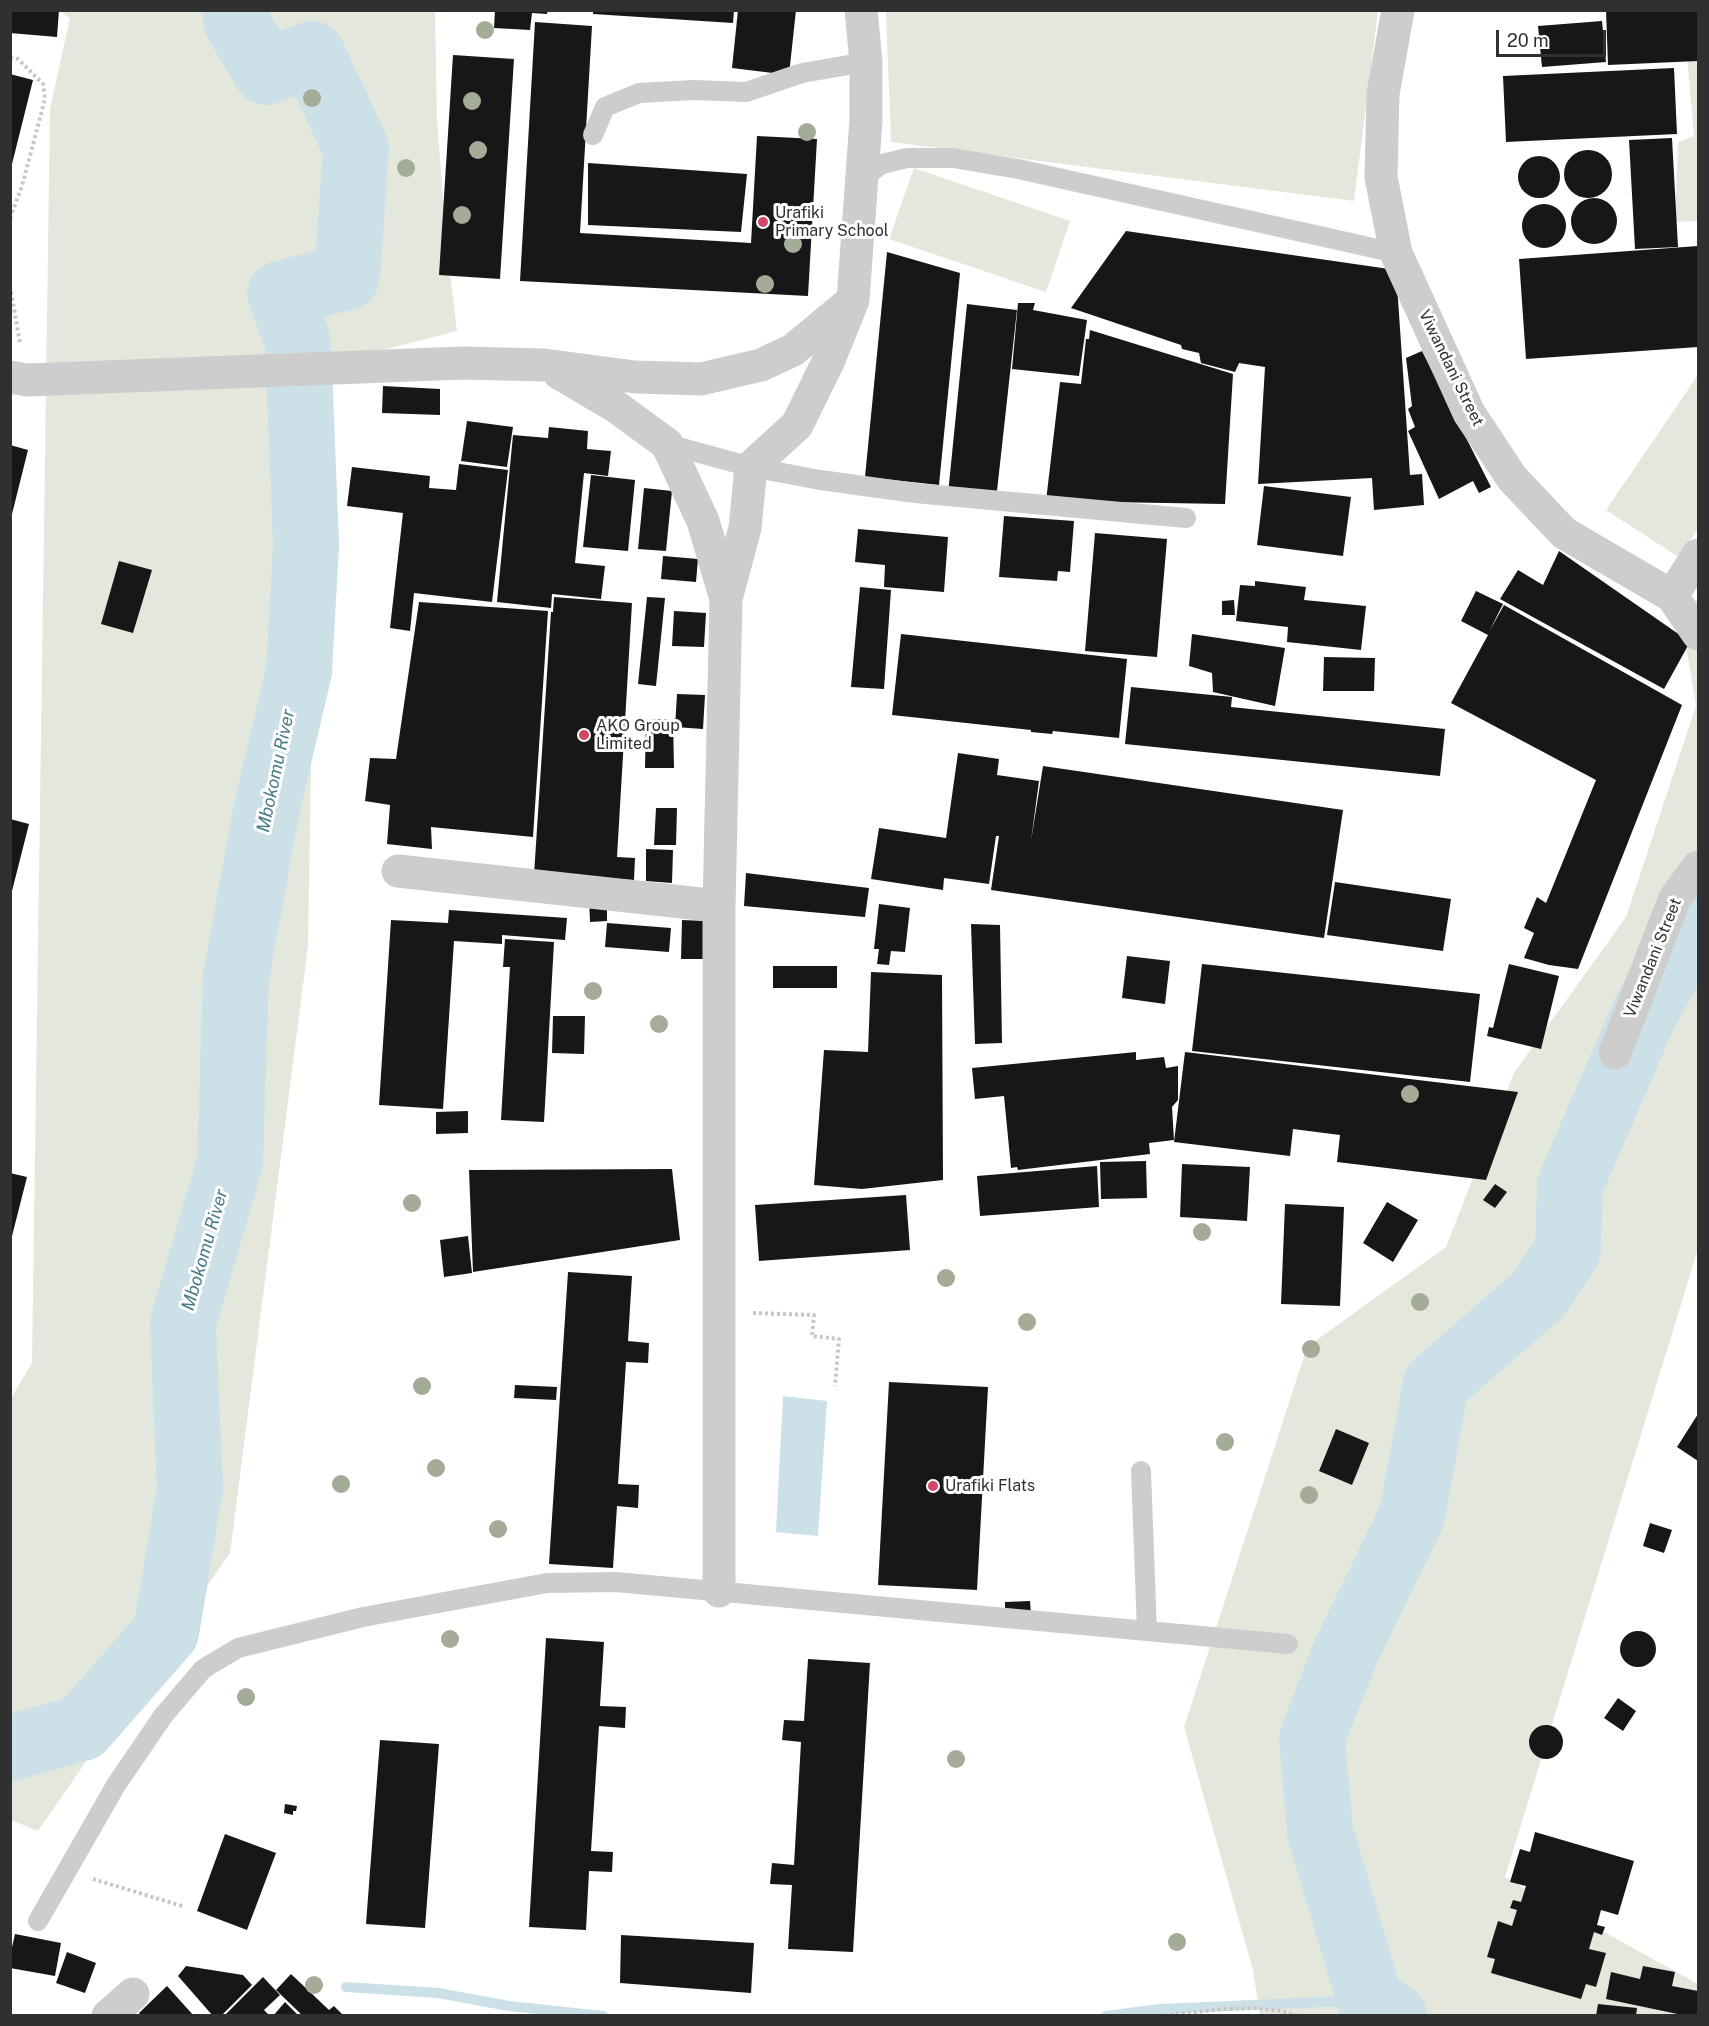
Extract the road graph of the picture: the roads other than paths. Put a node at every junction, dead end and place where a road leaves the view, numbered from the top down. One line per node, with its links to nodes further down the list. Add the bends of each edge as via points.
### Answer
1 (861, 10): 3 (street)
2 (1398, 10): 6 (street, Viwandani Street, via 1383,94 1381,177)
3 (866, 62): 4 (lane, via 802,73 746,92 639,93 605,107); 5 (street)
4 (593, 135)
5 (862, 178): 6 (lane, via 882,164 907,158 953,158); 7 (street)
6 (1396, 253): 14 (street, Viwandani Street, via 1469,413 1512,478 1564,533)
7 (854, 300): 8 (street, via 793,350 761,365 701,379 635,377); 11 (street, via 797,425)
8 (544, 365): 9 (street, via 463,363); 10 (street, via 615,406)
9 (19, 379)
10 (667, 444): 11 (lane); 15 (street, via 702,521)
11 (751, 467): 12 (lane, via 915,493); 15 (street, via 745,528)
12 (1186, 518)
13 (1698, 555): 14 (street)
14 (1672, 596): 16 (street, Viwandani Street)
15 (726, 599): 19 (street)
16 (1698, 634)
17 (1698, 867): 20 (street, Viwandani Street, via 1675,898)
18 (398, 871): 19 (street)
19 (719, 906): 22 (street)
20 (1615, 1053)
21 (1141, 1471): 23 (lane)
22 (719, 1591): 23 (lane); 25 (lane, via 616,1582 547,1583 363,1617 238,1648 203,1669 163,1716 116,1785)
23 (1147, 1631): 24 (lane)
24 (1287, 1644)
25 (38, 1921)
26 (133, 1994): 27 (street)
27 (108, 2016)

